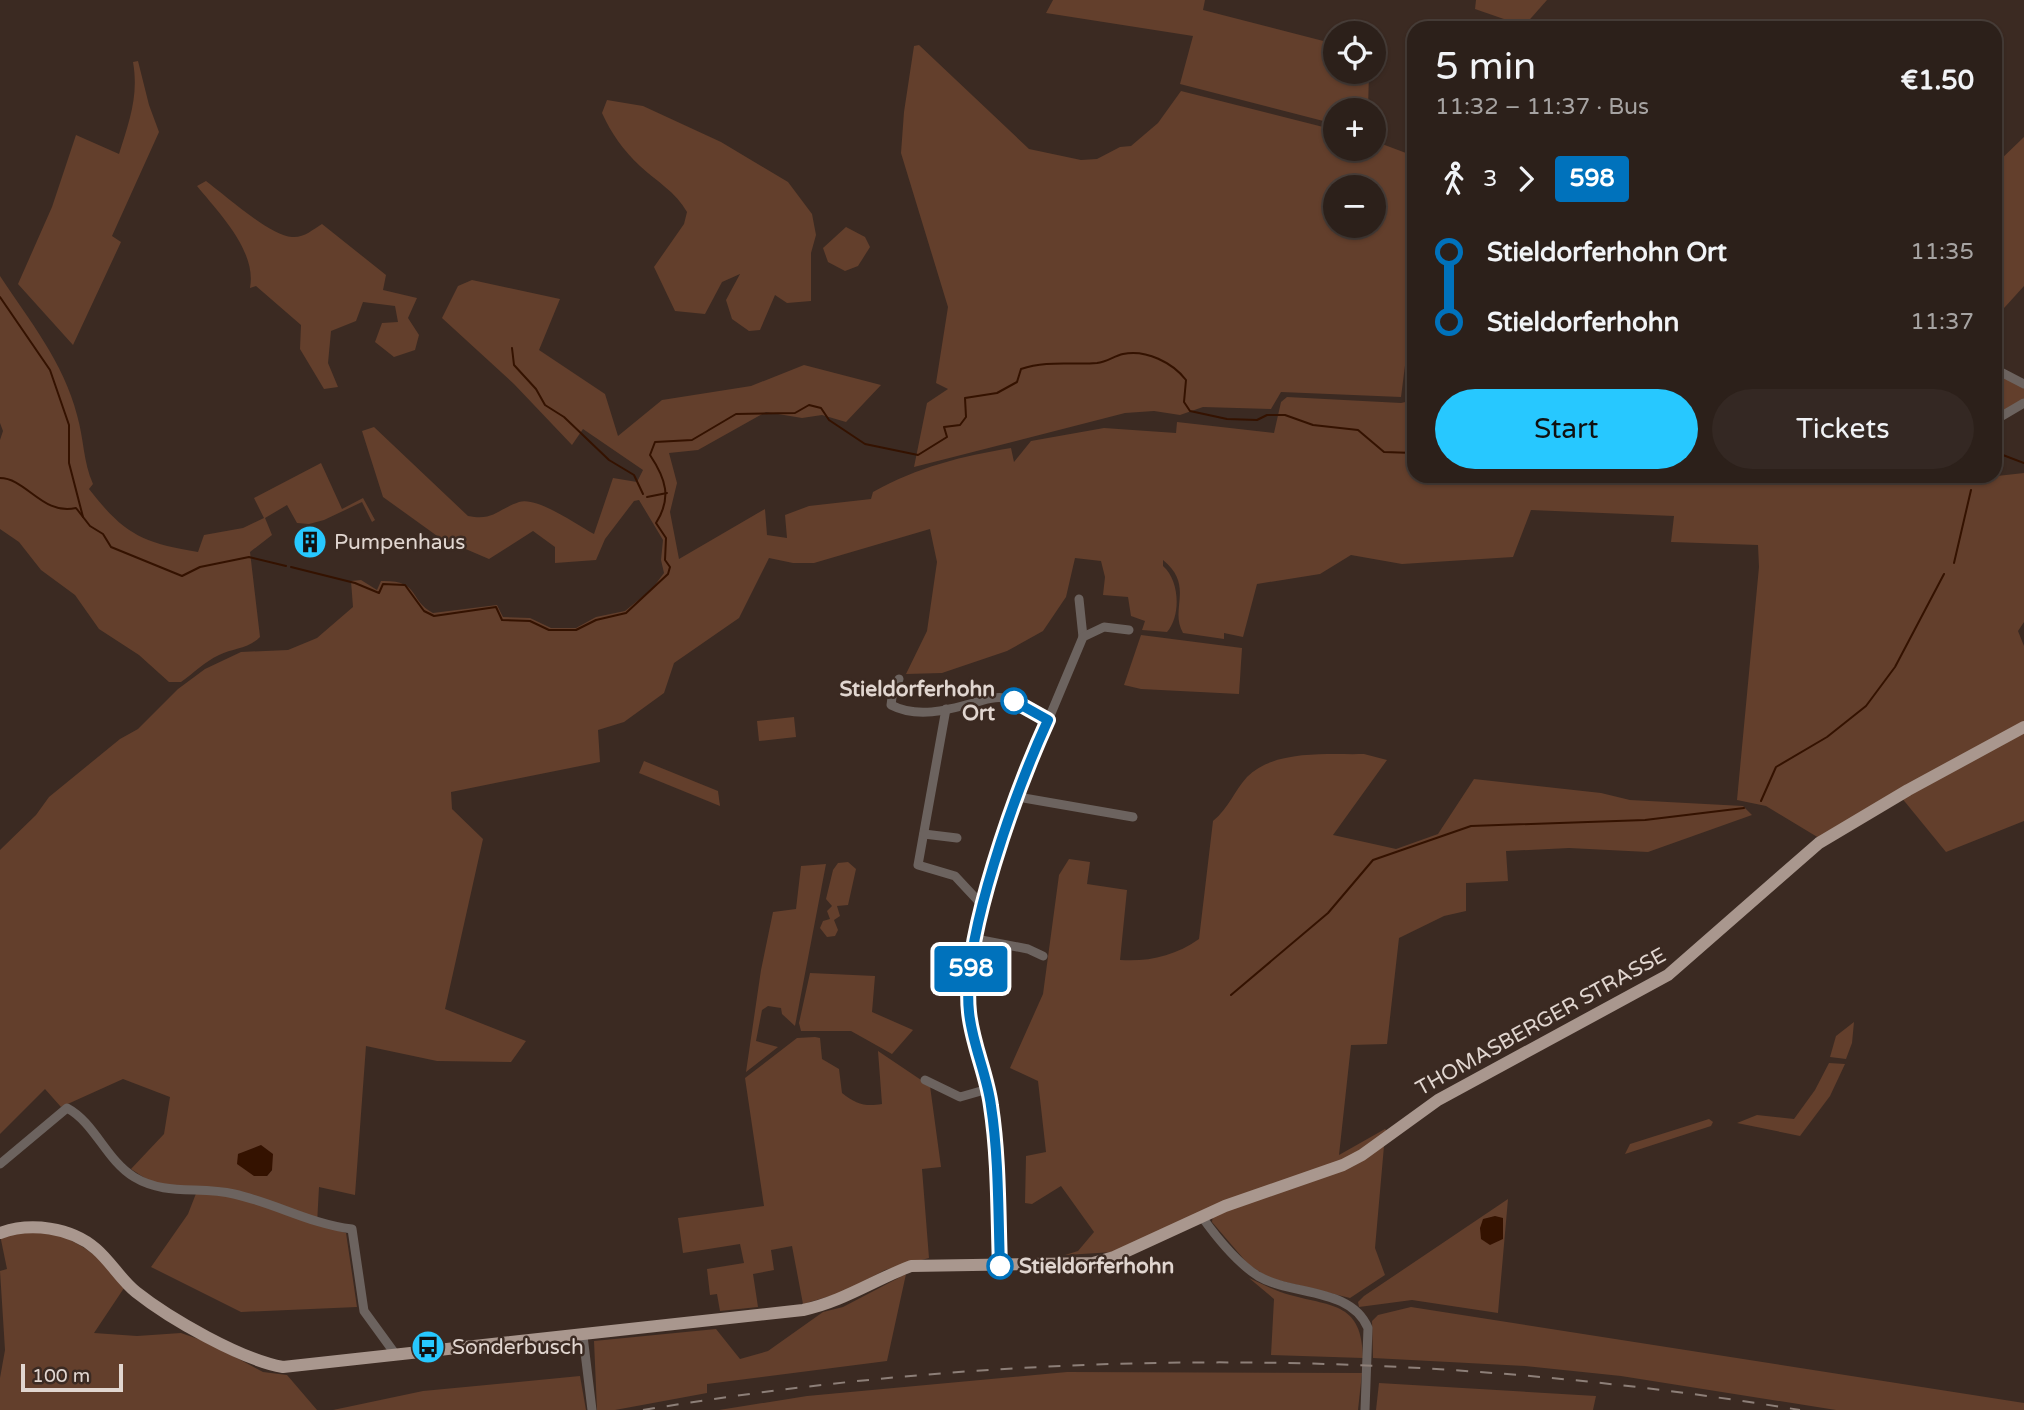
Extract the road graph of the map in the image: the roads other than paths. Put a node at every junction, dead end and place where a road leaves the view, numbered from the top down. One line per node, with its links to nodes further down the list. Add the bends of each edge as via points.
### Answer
1 (2002, 373): 2 (street)
2 (2024, 384)
3 (2024, 402): 4 (street)
4 (2002, 416)
5 (1079, 599): 7 (street)
6 (1129, 630): 7 (street, via 1104,628)
7 (1083, 637): 10 (street)
8 (899, 679): 9 (street, via 891,705 917,714)
9 (946, 709): 10 (street, via 1005,698); 14 (street)
10 (1048, 720): 12 (street)
11 (2024, 727): 22 (main road, THOMASBERGER STRASSE, via 1819,843 1668,975 1438,1100 1343,1165)
12 (1018, 797): 13 (street); 16 (street)
13 (1133, 817)
14 (923, 834): 15 (street); 16 (street, via 918,864 955,876)
15 (957, 838)
16 (983, 906): 17 (street)
17 (976, 939): 18 (street); 20 (street, via 969,1012)
18 (1043, 956)
19 (925, 1080): 20 (street, via 960,1097)
20 (988, 1089): 24 (street)
21 (0, 1164): 26 (street, via 67,1108 79,1114 131,1176 155,1188 234,1194 287,1209 314,1223 352,1229 364,1311)
22 (1202, 1217): 24 (main road, THOMASBERGER STRASSE, via 1093,1263); 28 (street, via 1244,1266 1260,1277 1348,1304 1363,1315 1368,1328)
23 (0, 1233): 26 (main road, THOMASBERGER STRASSE, via 32,1226 87,1243 136,1292 165,1312 260,1362 283,1367)
24 (1000, 1266): 25 (main road, THOMASBERGER STRASSE, via 911,1266 815,1308)
25 (583, 1336): 26 (main road, THOMASBERGER STRASSE); 27 (street)
26 (396, 1355)
27 (592, 1410)
28 (1365, 1410)

